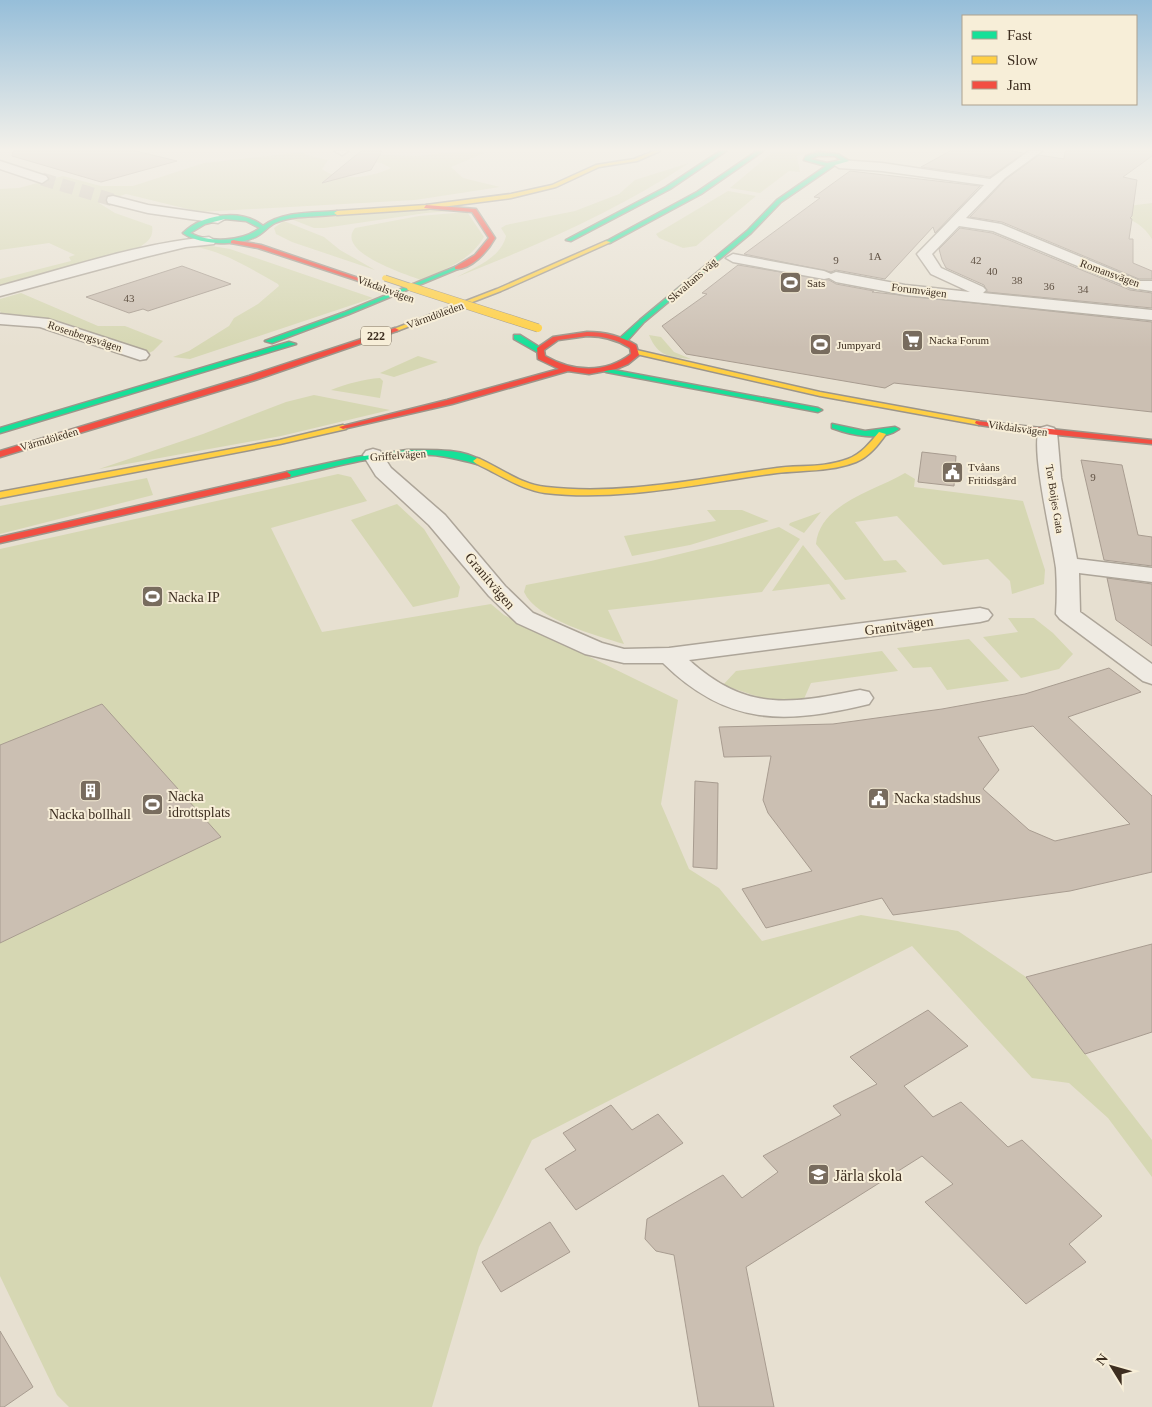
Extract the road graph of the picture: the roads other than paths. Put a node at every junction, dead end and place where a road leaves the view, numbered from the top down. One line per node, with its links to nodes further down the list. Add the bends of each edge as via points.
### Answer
1 (163, 217): 14 (street)
2 (202, 217): 11 (street)
3 (267, 217): 12 (main road)
4 (293, 217): 15 (main road, via 272,222)
5 (482, 217): 44 (main road, via 492,238 487,248 477,258 450,272 251,347)
6 (615, 217): 18 (main road)
7 (656, 217): 54 (main road, Värmdöleden / 222, via 549,270 373,338 224,387)
8 (753, 217): 21 (main road, Skvaltans väg)
9 (764, 217): 35 (main road, Skvaltans väg)
10 (960, 217): 13 (street)
11 (218, 219): 12 (main road); 14 (main road, via 199,222)
12 (239, 219): 15 (main road, Vikdalsvägen, via 259,223)
13 (956, 221): 22 (street, Romansvägen, via 996,228 1136,285); 25 (street, Forumvägen, via 924,254 936,271)
14 (188, 230): 16 (main road, via 191,237); 19 (street)
15 (262, 231): 17 (main road); 33 (main road, Vikdalsvägen, bridge, via 280,243 538,328)
16 (209, 241): 17 (main road); 19 (street)
17 (227, 241): 28 (main road, Vikdalsvägen, via 260,246)
18 (559, 244)
19 (142, 252): 24 (street)
20 (733, 258): 25 (street, Forumvägen, via 905,290)
21 (684, 271)
22 (1152, 286)
23 (457, 287): 26 (main road, Värmdöleden)
24 (0, 291)
25 (1003, 299): 27 (street, Forumvägen)
26 (413, 303)
27 (1152, 315)
28 (459, 316)
29 (0, 319): 38 (street, Rosenbergsvägen, via 42,322)
30 (617, 327): 34 (main road)
31 (502, 332): 36 (main road)
32 (323, 334): 48 (main road, Värmdöleden, via 222,367)
33 (569, 335): 34 (main road); 36 (main road, via 553,340)
34 (604, 335): 35 (main road)
35 (623, 340): 37 (main road)
36 (540, 350): 39 (main road, via 545,361)
37 (635, 351): 40 (main road, via 628,362); 41 (main road, Vikdalsvägen)
38 (140, 355)
39 (566, 369): 40 (main road); 58 (main road, via 449,402 280,442)
40 (606, 370): 45 (main road, via 830,412)
41 (860, 401): 42 (main road, Vikdalsvägen); 43 (main road, Vikdalsvägen)
42 (885, 406): 49 (main road, via 898,417 898,422); 50 (main road, Vikdalsvägen)
43 (835, 409)
44 (0, 422)
45 (835, 426): 49 (main road, via 858,433); 52 (main road, via 840,434)
46 (905, 428): 49 (main road)
47 (935, 428): 50 (main road, Vikdalsvägen)
48 (0, 431)
49 (886, 432): 57 (main road, Griffelvägen, via 868,451 852,461 831,467)
50 (1047, 437): 51 (main road, Vikdalsvägen); 53 (main road, Vikdalsvägen); 60 (street, Tor Boijes Gata)
51 (1152, 442)
52 (840, 443)
53 (1152, 453)
54 (0, 454)
55 (373, 455): 57 (main road, Griffelvägen, via 428,452 472,459 495,468 514,482 545,490 607,492); 59 (main road, Griffelvägen); 63 (street, Granitvägen, via 383,472 437,520 503,598 525,618 594,649 624,656)
56 (825, 455): 57 (main road, Griffelvägen)
57 (796, 468)
58 (0, 496)
59 (0, 540)
60 (1068, 565): 61 (street); 64 (street, Tor Boijes Gata, via 1068,614)
61 (1152, 575)
62 (980, 615): 63 (street, Granitvägen)
63 (669, 655): 65 (street, via 686,674 705,686 751,706 794,710)
64 (1152, 676)
65 (860, 698)

